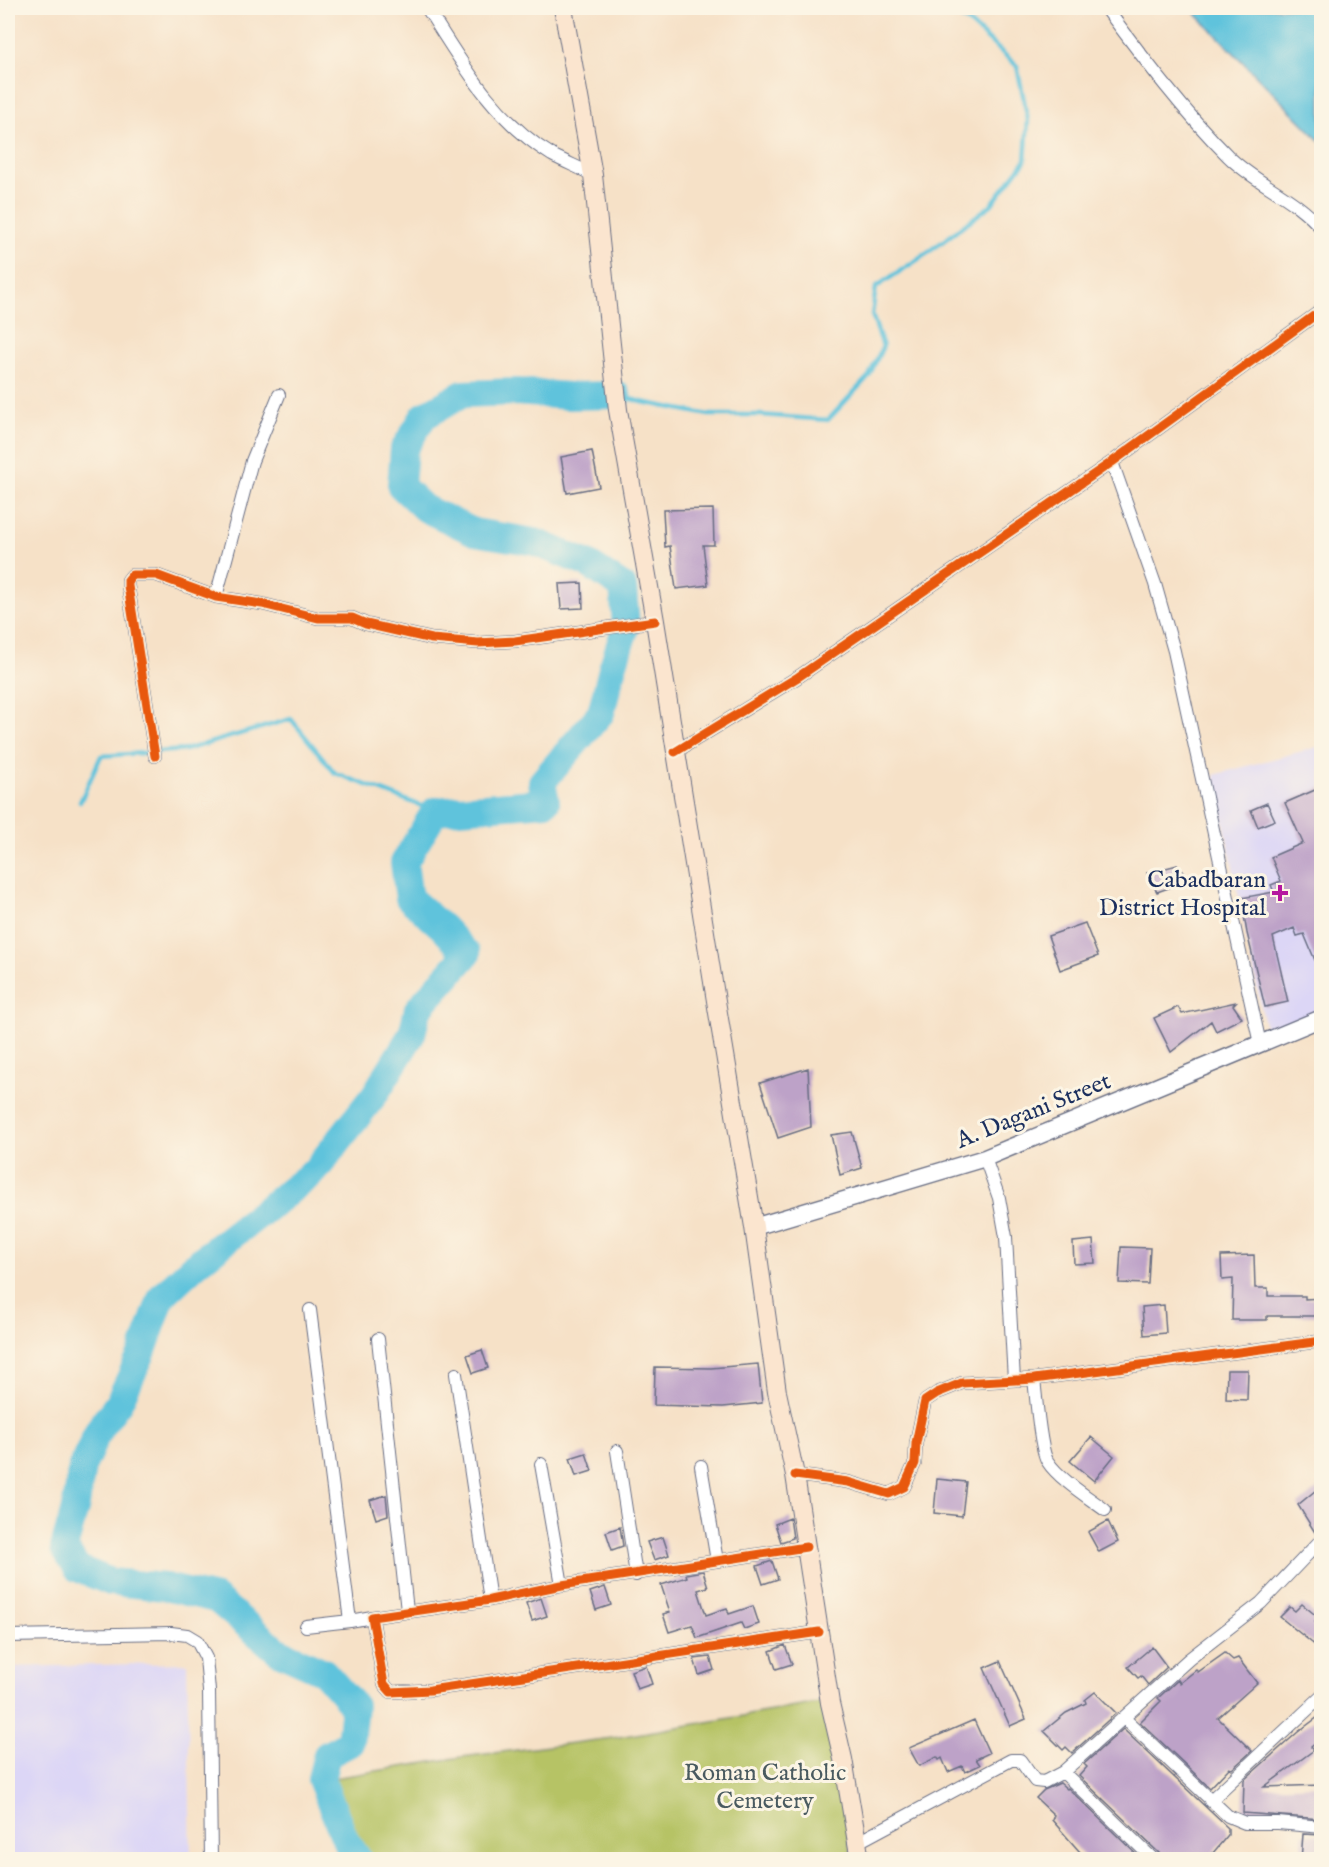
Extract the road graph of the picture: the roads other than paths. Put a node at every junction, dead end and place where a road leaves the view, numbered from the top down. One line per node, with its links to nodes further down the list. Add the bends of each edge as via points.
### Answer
1 (428, 8): 4 (street, via 472,80 517,129 551,154)
2 (563, 8): 4 (main road)
3 (1106, 8): 5 (street, via 1151,68 1229,157 1291,200)
4 (594, 175): 10 (main road, via 618,410)
5 (1322, 229)
6 (1322, 310): 8 (street)
7 (279, 395): 9 (street, via 252,461)
8 (1112, 462): 11 (street, via 798,677); 14 (street, via 1174,651)
9 (216, 597): 10 (street, via 318,618 352,618 432,639 478,643); 12 (street, via 156,575 132,575 128,580)
10 (650, 623): 11 (main road)
11 (675, 752): 16 (main road)
12 (155, 756)
13 (1322, 1018): 14 (street, A. Dagani Street)
14 (1260, 1044): 15 (street, A. Dagani Street)
15 (985, 1158): 16 (street, A. Dagani Street); 22 (street, via 999,1198 1006,1237)
16 (754, 1227): 26 (main road, via 777,1392)
17 (310, 1310): 36 (street)
18 (378, 1339): 34 (street)
19 (1322, 1341): 21 (street)
20 (456, 1374): 33 (street)
21 (1034, 1379): 22 (street); 27 (street, via 1047,1461)
22 (1014, 1380): 26 (street, via 962,1383 925,1401 915,1463 904,1487 889,1494 848,1482)
23 (617, 1450): 31 (street)
24 (541, 1464): 32 (street)
25 (701, 1466): 30 (street)
26 (795, 1475): 29 (main road)
27 (1104, 1510)
28 (1322, 1539): 41 (street, via 1261,1604 1189,1659)
29 (806, 1548): 30 (street); 38 (main road)
30 (717, 1560): 31 (street)
31 (636, 1575): 32 (street)
32 (562, 1585): 33 (street)
33 (490, 1600): 34 (street)
34 (407, 1611): 35 (street)
35 (372, 1617): 36 (street); 38 (street, via 384,1684 391,1692 430,1690)
36 (350, 1621): 37 (street)
37 (306, 1626)
38 (819, 1632): 45 (main road)
39 (8, 1636): 46 (street, via 159,1633 187,1635 197,1641 206,1658 209,1691)
40 (1322, 1696): 43 (street)
41 (1124, 1718): 42 (street); 43 (street)
42 (1063, 1772): 45 (street, via 1044,1782 1035,1781 1020,1760 1011,1760); 47 (street)
43 (1210, 1801): 44 (street, via 1228,1816 1245,1823)
44 (1322, 1827)
45 (859, 1851)
46 (211, 1860)
47 (1154, 1860)

